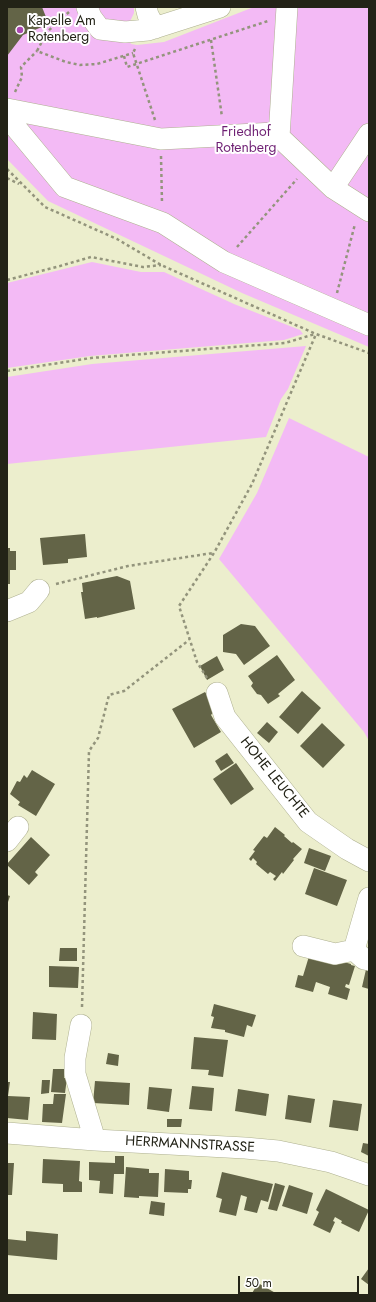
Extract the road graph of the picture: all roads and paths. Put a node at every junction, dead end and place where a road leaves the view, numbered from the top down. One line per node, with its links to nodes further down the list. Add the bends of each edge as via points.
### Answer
1 (146, 7): 5 (street)
2 (220, 7): 5 (street)
3 (78, 10): 5 (street, via 90,17 100,29 125,32); 7 (path, via 47,32)
4 (287, 11): 6 (path); 14 (street)
5 (151, 29)
6 (210, 40): 9 (path); 13 (path)
7 (37, 51): 8 (path, via 80,65 97,64); 10 (path, via 21,67 22,77)
8 (124, 56): 9 (path, via 133,53); 9 (path, via 127,67)
9 (138, 64): 15 (path)
10 (10, 103): 15 (street)
11 (7, 117): 22 (street, via 66,187)
12 (369, 134): 20 (street)
13 (225, 136): 14 (street, via 275,133); 15 (street)
14 (279, 137): 16 (street)
15 (161, 139): 22 (path)
16 (310, 165): 20 (street); 23 (path)
17 (7, 169): 19 (path)
18 (7, 178): 19 (path)
19 (22, 185): 24 (path, via 45,207 117,240)
20 (334, 188): 21 (street)
21 (364, 209): 26 (path)
22 (163, 223): 23 (street)
23 (224, 262): 26 (street)
24 (161, 265): 25 (path, via 143,267 91,257); 28 (path)
25 (7, 280)
26 (333, 310): 27 (street)
27 (369, 324)
28 (316, 334): 29 (path); 30 (path, via 285,343 91,358); 31 (path, via 252,484)
29 (369, 354)
30 (7, 371)
31 (214, 553): 32 (path, via 128,566); 34 (path, via 179,606)
32 (39, 590): 33 (street, via 29,602)
33 (7, 611)
34 (189, 640): 35 (path, via 197,662); 40 (path, via 124,691 109,695 98,738 89,751)
35 (217, 693): 36 (street, HOHE LEUCHTE, via 225,717 308,822)
36 (369, 861)
37 (369, 898): 39 (street)
38 (303, 946): 39 (street, via 335,954)
39 (362, 955)
40 (81, 1025): 42 (street, via 75,1074)
41 (7, 1133): 42 (street, HERRMANNSTRASSE)
42 (95, 1140): 43 (street, HERRMANNSTRASSE, via 278,1151 331,1162)
43 (369, 1175)

